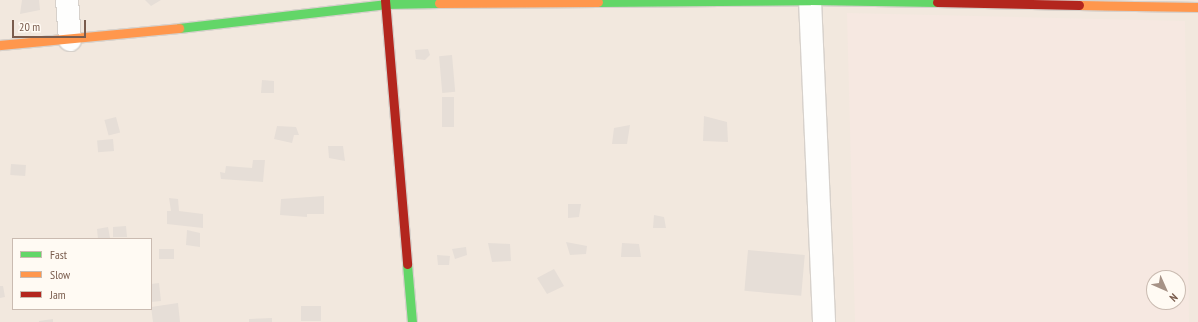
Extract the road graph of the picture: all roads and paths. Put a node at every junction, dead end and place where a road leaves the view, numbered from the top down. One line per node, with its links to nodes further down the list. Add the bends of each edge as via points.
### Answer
1 (67, 0): 7 (street)
2 (810, 0): 3 (street); 6 (street); 10 (street)
3 (637, 1): 4 (street)
4 (385, 2): 5 (street); 9 (street)
5 (316, 6): 7 (street)
6 (1198, 7)
7 (70, 40): 8 (street)
8 (0, 45)
9 (412, 322)
10 (824, 322)

